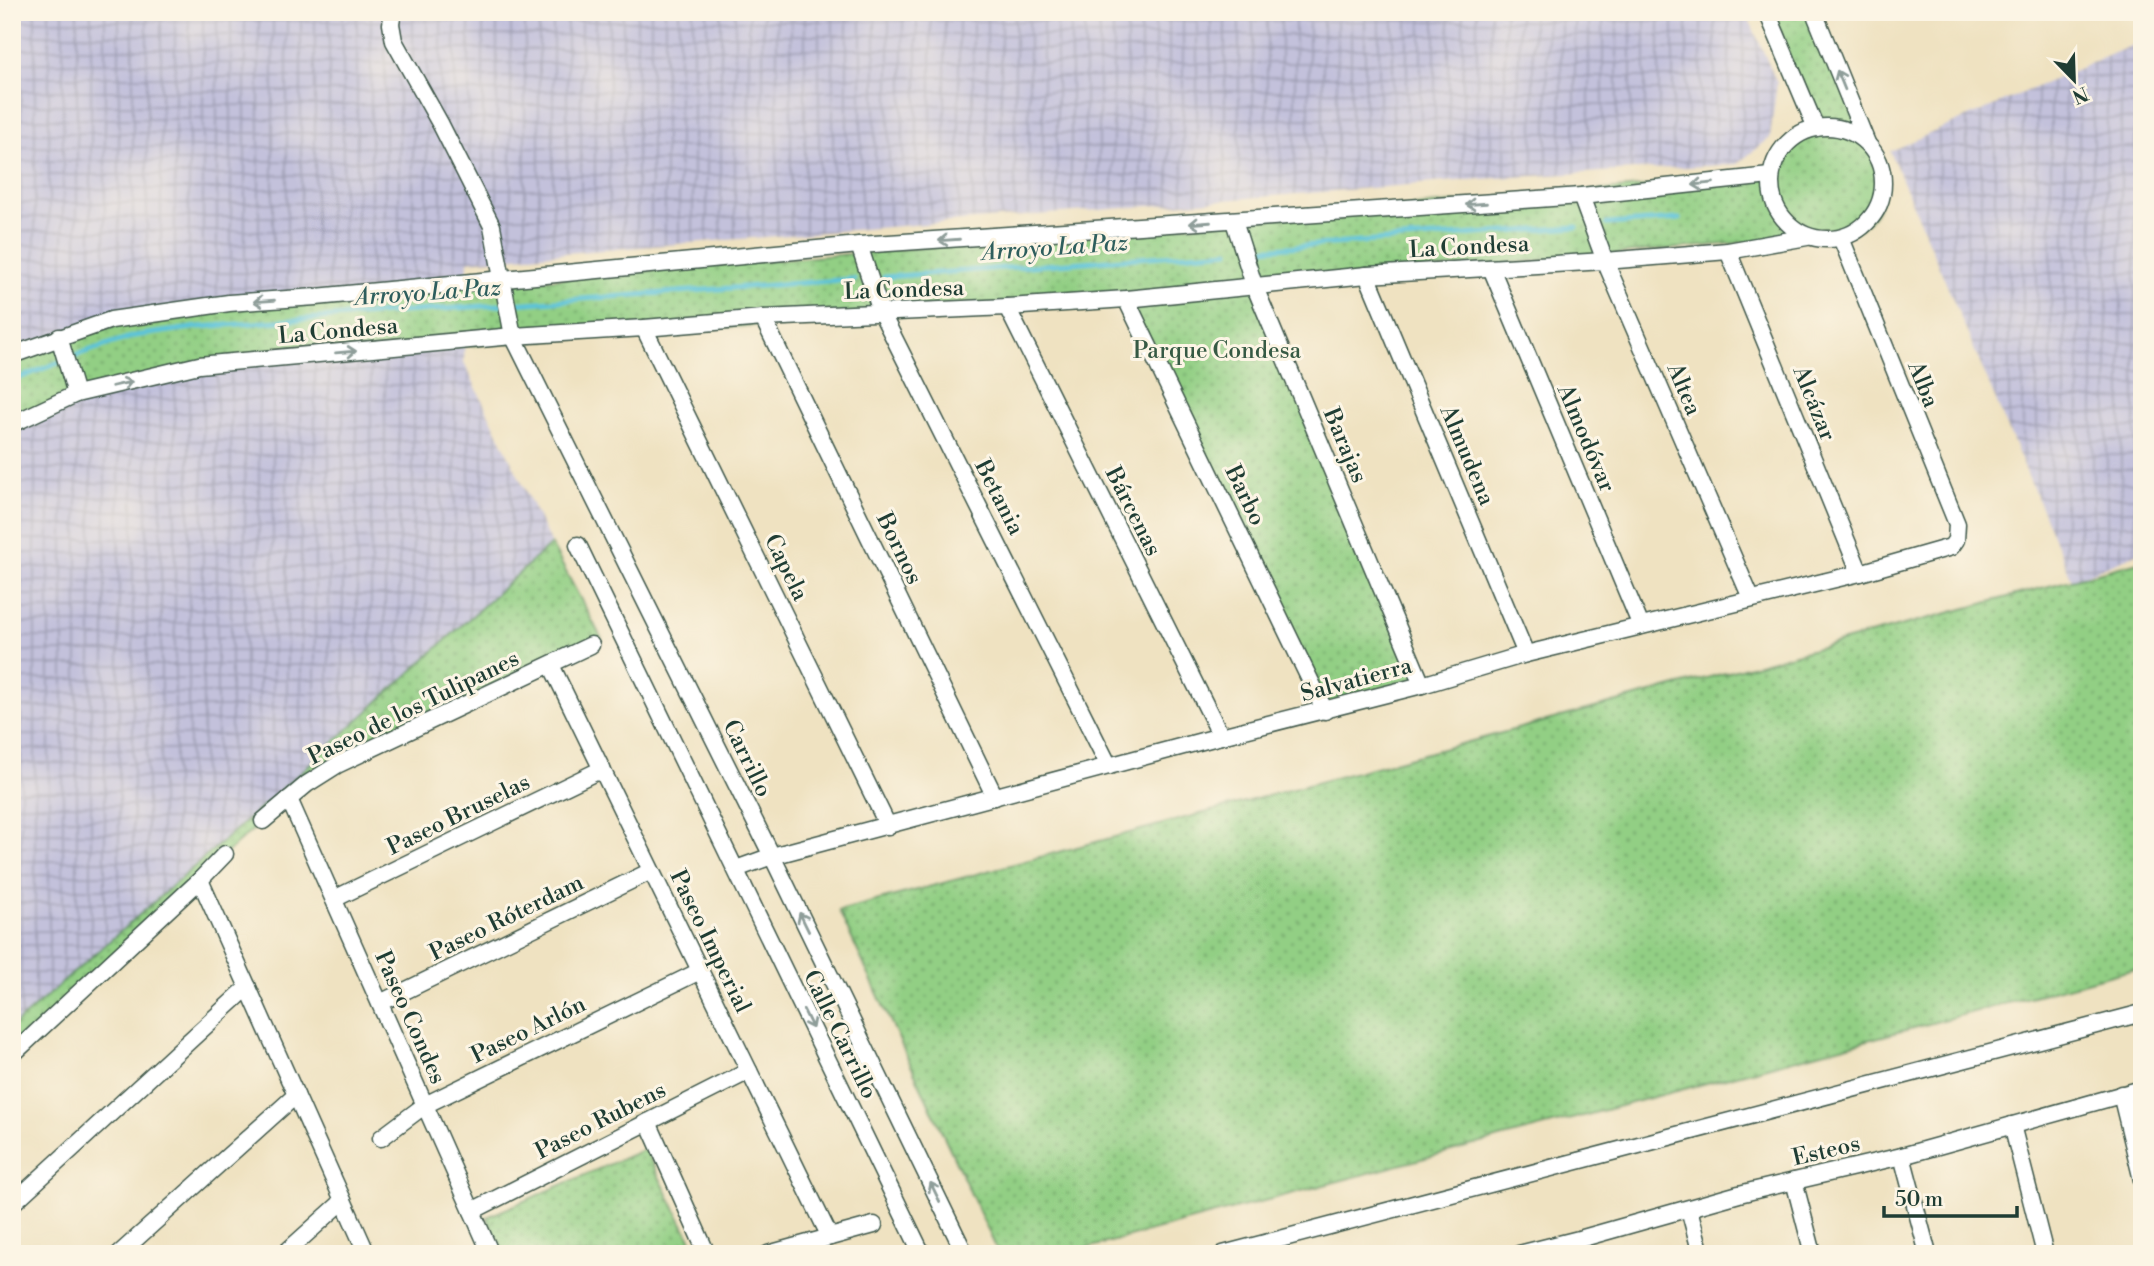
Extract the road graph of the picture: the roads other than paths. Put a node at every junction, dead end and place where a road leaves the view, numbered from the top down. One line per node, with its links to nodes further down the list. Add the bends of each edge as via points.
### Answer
1 (393, 12): 16 (street, Carrillo, via 394,41 492,226)
2 (1768, 12): 4 (street)
3 (1814, 12): 5 (street, one-way to 3)
4 (1816, 128): 5 (street, via 1834,127); 6 (street, via 1794,137 1778,154)
5 (1867, 143): 10 (street, via 1882,173 1879,206 1857,231)
6 (1770, 176): 7 (street, La Condesa, one-way to 7); 9 (street, via 1778,213)
7 (1581, 196): 8 (street, La Condesa, one-way to 8); 13 (street, Altea)
8 (1234, 221): 11 (street, La Condesa, one-way to 11); 17 (street, Barajas)
9 (1807, 237): 10 (street); 12 (street, La Condesa)
10 (1841, 238): 29 (street, Alba, via 1957,524)
11 (859, 246): 16 (street, La Condesa); 20 (street, Betania)
12 (1728, 251): 13 (street, La Condesa); 30 (street, Alcázar)
13 (1605, 261): 14 (street, La Condesa); 31 (street, Altea)
14 (1491, 268): 15 (street, La Condesa); 32 (street, Almodóvar)
15 (1367, 275): 17 (street, La Condesa); 34 (street, Almudena)
16 (503, 283): 23 (street, Carrillo); 24 (street, La Condesa, one-way to 24, via 229,303 111,320)
17 (1254, 285): 18 (street, La Condesa); 36 (street, Barajas)
18 (1126, 299): 19 (street, La Condesa); 37 (street, Barbo)
19 (1007, 307): 20 (street, La Condesa); 38 (street, Bárcenas)
20 (881, 312): 21 (street, La Condesa); 39 (street, Betania)
21 (764, 318): 22 (street, La Condesa); 41 (street, Bornos)
22 (644, 328): 23 (street, La Condesa); 44 (street, Capela)
23 (512, 332): 26 (street, La Condesa, one-way to 23, via 199,365); 46 (street, Carrillo)
24 (60, 342): 25 (street, La Condesa); 26 (street)
25 (12, 355)
26 (74, 390): 27 (street, La Condesa)
27 (12, 424)
28 (578, 545): 47 (street, Calle Carrillo)
29 (1951, 547): 30 (street, Salvatierra)
30 (1860, 573): 31 (street, Salvatierra)
31 (1751, 598): 32 (street, Salvatierra)
32 (1640, 626): 34 (street, Salvatierra)
33 (591, 645): 35 (street, Paseo de los Tulipanes)
34 (1526, 654): 36 (street, Salvatierra)
35 (551, 665): 40 (street, Paseo Imperial); 42 (street, Paseo de los Tulipanes, via 337,765)
36 (1422, 685): 37 (street, Salvatierra)
37 (1325, 710): 38 (street, Salvatierra)
38 (1221, 736): 39 (street, Salvatierra)
39 (1109, 766): 41 (street, Salvatierra)
40 (602, 769): 48 (street, Paseo Imperial); 50 (street, Paseo Bruselas)
41 (995, 797): 44 (street, Salvatierra)
42 (289, 799): 43 (street, Paseo de los Tulipanes); 50 (street, Paseo Condes)
43 (263, 821)
44 (888, 826): 46 (street, Salvatierra)
45 (225, 854): 49 (street)
46 (772, 856): 47 (street); 81 (street, Carrillo, one-way to 46)
47 (736, 869): 80 (street, Calle Carrillo, one-way to 80)
48 (651, 871): 51 (street, Paseo Imperial); 53 (street, Paseo Róterdam)
49 (200, 880): 52 (street); 55 (street)
50 (334, 899): 53 (street, Paseo Condes)
51 (700, 971): 56 (street, Paseo Imperial); 60 (street, Paseo Arlón)
52 (248, 987): 59 (street); 68 (street)
53 (380, 1003): 60 (street, Paseo Condes)
54 (2142, 1013): 82 (street)
55 (12, 1055)
56 (749, 1071): 61 (street, Paseo Rubens); 72 (street, Paseo Imperial)
57 (2142, 1089): 58 (street, Esteos)
58 (2121, 1094): 62 (street, Esteos); 65 (street)
59 (296, 1095): 67 (street); 74 (street)
60 (425, 1105): 63 (street, Paseo Arlón); 70 (street, Paseo Condes)
61 (648, 1122): 70 (street, Paseo Rubens); 78 (street)
62 (2012, 1125): 64 (street, Esteos); 87 (street)
63 (381, 1138)
64 (1902, 1156): 66 (street, Esteos); 86 (street)
65 (2142, 1180)
66 (1794, 1181): 69 (street, Esteos); 85 (street)
67 (343, 1201): 75 (street); 76 (street)
68 (12, 1204)
69 (1689, 1209): 73 (street, Esteos); 84 (street)
70 (472, 1210): 77 (street, Paseo Condes)
71 (874, 1225): 72 (street)
72 (830, 1237): 79 (street)
73 (1585, 1246): 83 (street, Esteos)
74 (119, 1254)
75 (284, 1254)
76 (367, 1254)
77 (491, 1254)
78 (707, 1254)
79 (768, 1254)
80 (922, 1254)
81 (965, 1254)
82 (1223, 1254)
83 (1519, 1254)
84 (1701, 1254)
85 (1813, 1254)
86 (1928, 1254)
87 (2045, 1254)

